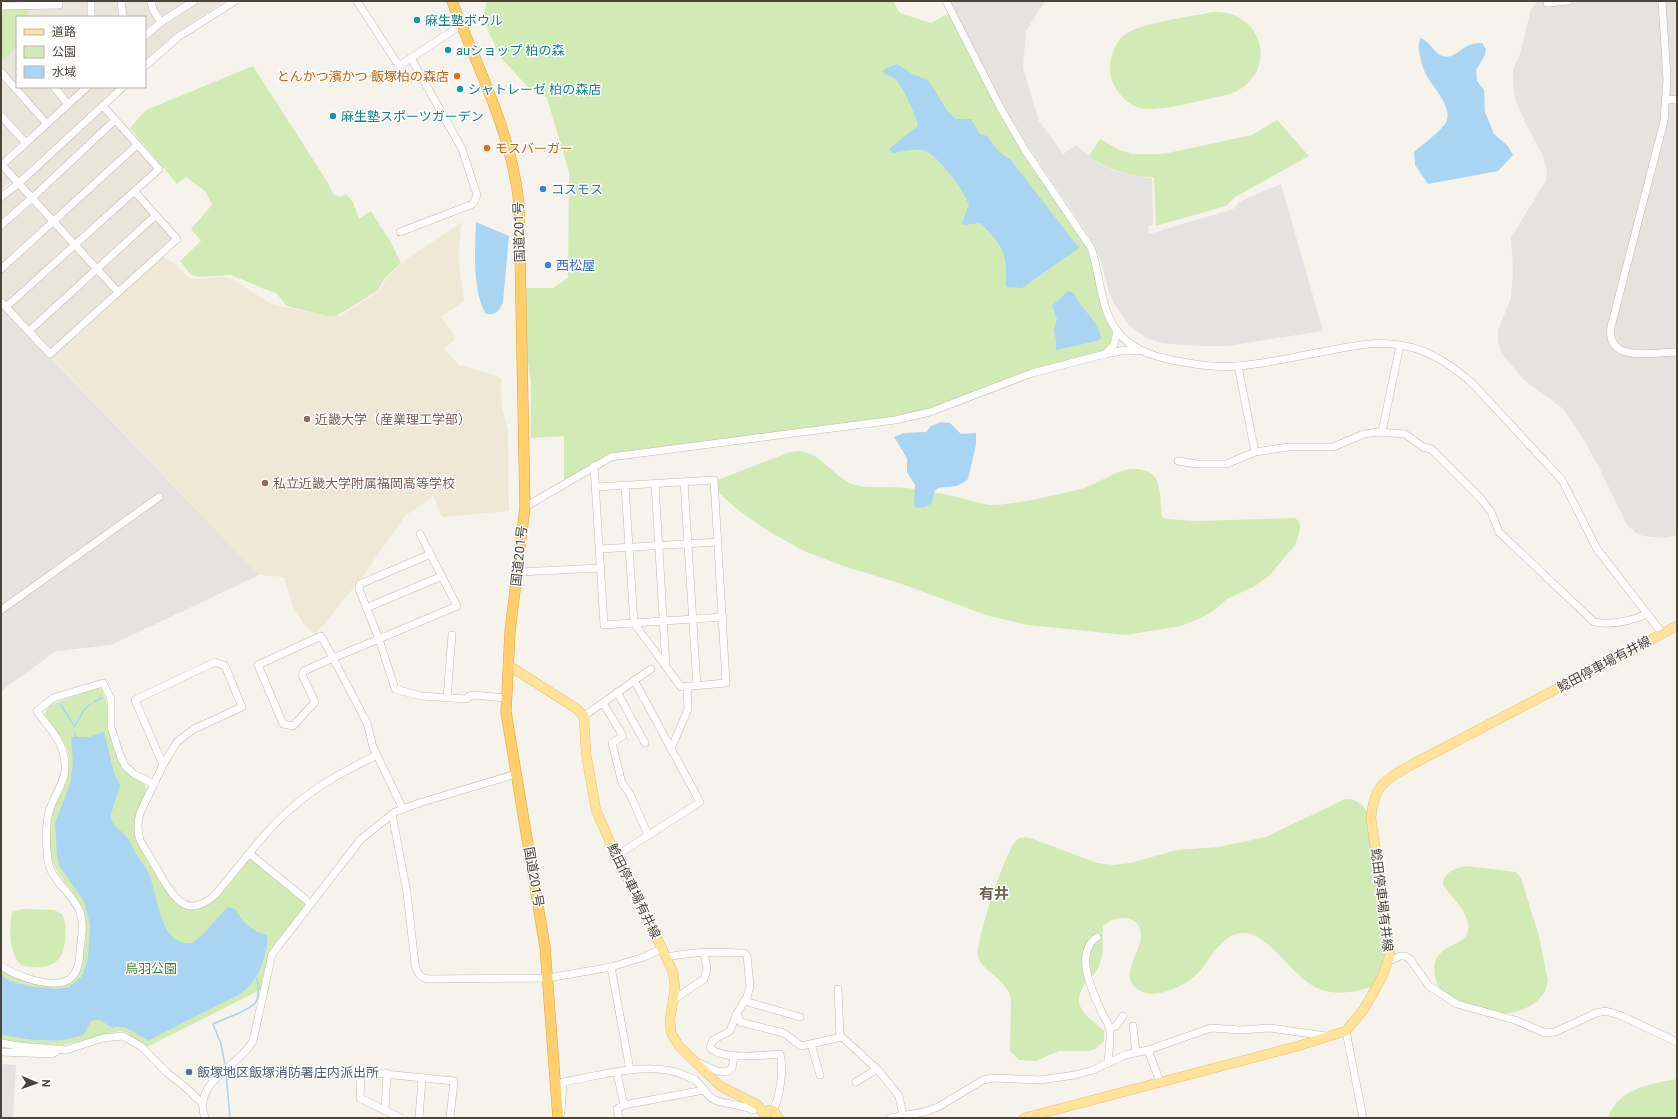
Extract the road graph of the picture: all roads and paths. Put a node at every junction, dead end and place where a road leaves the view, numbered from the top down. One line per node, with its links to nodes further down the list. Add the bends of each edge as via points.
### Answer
1 (1, 1): 14 (street, via 1,6)
2 (59, 1): 14 (street, via 59,5)
3 (91, 1): 16 (street)
4 (121, 1): 17 (street)
5 (151, 1): 18 (street, via 153,10)
6 (194, 1): 15 (street)
7 (235, 1): 22 (street, via 178,37)
8 (357, 1): 21 (street, via 399,66)
9 (452, 1): 19 (highway, 国道201号)
10 (946, 1): 51 (street, via 1025,150 1091,248 1105,308)
11 (1568, 1): 13 (street)
12 (1662, 1): 27 (street)
13 (1547, 2)
14 (30, 3)
15 (183, 4): 18 (street)
16 (91, 16)
17 (123, 16)
18 (161, 22): 20 (street)
19 (461, 25): 21 (street); 66 (highway, 国道201号, via 503,132 517,183)
20 (146, 35)
21 (412, 58): 44 (street, via 462,149 477,195 473,204)
22 (146, 65)
23 (1, 72): 33 (street)
24 (55, 88): 29 (street)
25 (86, 88): 29 (street)
26 (122, 88): 30 (street)
27 (1667, 99): 28 (street); 54 (street, via 1659,141 1610,336 1613,345 1627,353)
28 (1677, 100)
29 (68, 104): 33 (street)
30 (103, 106): 32 (street); 37 (street)
31 (1, 116): 34 (street)
32 (115, 120): 35 (street); 40 (street)
33 (47, 124): 34 (street)
34 (26, 143): 36 (street)
35 (137, 145): 38 (street, via 159,169); 42 (street)
36 (2, 165): 37 (street)
37 (19, 183): 39 (street); 40 (street)
38 (135, 192): 41 (street); 45 (street)
39 (1, 197)
40 (32, 198): 42 (street); 43 (street)
41 (156, 214): 47 (street); 48 (street, via 177,239)
42 (53, 222): 45 (street); 46 (street)
43 (1, 225)
44 (400, 232)
45 (74, 245): 47 (street); 49 (street)
46 (1, 269)
47 (96, 269): 48 (street); 50 (street)
48 (118, 292): 50 (street, via 50,354)
49 (4, 304): 50 (street)
50 (28, 331)
51 (1118, 331): 53 (street); 55 (street, via 1114,345)
52 (1400, 345): 56 (street, via 1377,343 1352,346); 57 (street); 79 (street, via 1435,356 1472,383 1562,480 1597,549)
53 (1139, 351): 55 (street, via 1126,350); 56 (street, via 1187,363)
54 (1677, 352)
55 (1105, 354): 60 (street, via 1032,373 930,412 902,419 611,457)
56 (1238, 366): 58 (street)
57 (1382, 432): 58 (street, via 1364,434 1333,447 1289,447); 79 (street, via 1406,434 1423,447 1430,449 1482,500 1491,512 1499,532 1594,622 1607,624)
58 (1255, 452): 59 (street, via 1226,464)
59 (1178, 461)
60 (594, 466): 64 (street); 66 (street)
61 (684, 482): 62 (street); 68 (street, via 714,480); 69 (street)
62 (655, 484): 63 (street); 70 (street)
63 (625, 486): 64 (street); 71 (street)
64 (596, 487): 72 (street)
65 (159, 497): 78 (street)
66 (524, 507): 75 (highway, 国道201号)
67 (420, 534): 73 (street)
68 (718, 542): 69 (street); 80 (street)
69 (688, 544): 70 (street); 81 (street)
70 (659, 545): 71 (street); 82 (street)
71 (629, 547): 72 (street); 83 (street)
72 (600, 549): 74 (street)
73 (430, 554): 76 (street); 77 (street, via 360,584 359,589)
74 (601, 568): 75 (street); 83 (street, via 604,625)
75 (518, 572): 89 (highway, 国道201号)
76 (442, 576): 77 (street); 87 (street, via 457,606)
77 (366, 608): 87 (street)
78 (1, 610)
79 (1647, 614): 85 (street)
80 (722, 618): 81 (street); 94 (street, via 726,683)
81 (693, 620): 82 (street); 94 (street)
82 (664, 622): 83 (street); 90 (street)
83 (634, 623): 90 (street)
84 (1677, 626): 85 (main road, 鯰田停車場有井線)
85 (1662, 633): 115 (main road, 鯰田停車場有井線, via 1386,779 1372,802 1371,818 1390,946)
86 (452, 635): 96 (street)
87 (379, 639): 88 (street); 96 (street, via 395,689 421,696)
88 (333, 658): 88 (street, via 304,671 302,675 315,702 293,726 283,724 258,665 321,636); 102 (street, via 368,723)
89 (508, 665): 97 (highway, 国道201号); 99 (main road)
90 (666, 668): 93 (street, via 681,687)
91 (650, 669): 92 (street)
92 (634, 680): 95 (street); 101 (street)
93 (687, 686): 94 (street); 101 (street, via 688,709)
94 (697, 686)
95 (617, 692): 98 (street); 100 (street)
96 (447, 698): 97 (street, via 467,699 474,695)
97 (505, 698): 104 (highway, 国道201号)
98 (603, 703): 99 (street); 108 (street, via 623,736 612,743 622,783 630,794)
99 (584, 716): 110 (main road, 鯰田停車場有井線, via 586,753 596,810)
100 (645, 743)
101 (671, 749): 108 (street, via 700,802)
102 (377, 755): 106 (street); 109 (street, via 309,793 275,824)
103 (163, 765): 103 (street, via 177,742 194,729 242,707 226,666 215,662 135,700); 105 (street)
104 (516, 774): 106 (street); 118 (highway, 国道201号, via 540,912)
105 (154, 784): 109 (street, via 137,821 138,831 140,840 177,901 190,906 207,902); 116 (street, via 134,774 125,766 111,727 111,699 103,683 53,698 37,711 58,739 66,763 65,776 46,824 46,844 48,863 52,872 77,904 80,913 82,923 79,960 74,975 63,982 25,979)
106 (403, 809): 107 (street)
107 (392, 814): 111 (street, via 361,839); 118 (street, via 407,893 415,964 419,974 429,979)
108 (648, 836): 110 (street)
109 (250, 854): 111 (street)
110 (616, 856): 113 (main road, 鯰田停車場有井線)
111 (310, 903): 149 (street, via 272,954 253,1041 241,1058 213,1080)
112 (1097, 937): 126 (street, via 1090,942 1086,952 1086,966 1096,998)
113 (665, 952): 114 (street); 117 (street); 120 (main road, 鯰田停車場有井線, via 674,980)
114 (704, 952): 120 (street, via 707,969 704,979); 121 (street, via 744,953 747,956 750,986)
115 (1389, 961): 127 (main road, 鯰田停車場有井線, via 1364,1009); 130 (street, via 1405,956 1429,986 1457,1004 1515,1020 1545,1033 1555,1032 1606,1011)
116 (1, 966)
117 (611, 967): 118 (street); 141 (street)
118 (548, 978): 159 (highway, 国道201号)
119 (838, 989): 129 (street)
120 (673, 1000): 138 (main road, 鯰田停車場有井線, via 671,1033 679,1046)
121 (744, 1001): 122 (street); 124 (street)
122 (737, 1013): 132 (street, via 740,1022 784,1033 801,1046); 137 (street, via 730,1031 713,1040 710,1047 715,1052)
123 (1123, 1016): 126 (street, via 1116,1026)
124 (800, 1017)
125 (1133, 1026): 136 (street)
126 (1110, 1028): 139 (street)
127 (1346, 1032): 128 (main road); 163 (street)
128 (1333, 1036): 134 (street, via 1262,1028 1211,1028); 147 (main road)
129 (840, 1037): 132 (street); 140 (street)
130 (1677, 1042)
131 (1, 1043): 133 (street)
132 (811, 1044): 144 (street)
133 (60, 1049): 135 (street, via 52,1054); 149 (street, via 71,1049 103,1038 123,1036 150,1054 167,1073)
134 (1148, 1050): 136 (street); 147 (street)
135 (1, 1052)
136 (1136, 1053): 139 (street, via 1125,1055)
137 (734, 1056): 138 (street, via 732,1068 727,1072 717,1071); 153 (street, via 780,1054 783,1063)
138 (693, 1060): 152 (main road, 鯰田停車場有井線, via 720,1086 750,1099)
139 (1108, 1064): 154 (street, via 1052,1079 984,1080 938,1107)
140 (877, 1069): 146 (street); 154 (street, via 899,1096)
141 (630, 1070): 143 (street); 148 (street, via 658,1068 674,1071 696,1081)
142 (387, 1073): 145 (street); 151 (street); 151 (street, via 361,1074 360,1098)
143 (617, 1073): 150 (street); 159 (street, via 563,1082 562,1113)
144 (820, 1075)
145 (422, 1078): 157 (street); 158 (street, via 454,1081)
146 (856, 1082)
147 (1160, 1082): 162 (main road)
148 (704, 1090): 150 (street); 152 (street, via 717,1101 741,1104)
149 (202, 1103): 155 (street)
150 (624, 1105): 160 (street, via 617,1109)
151 (385, 1110): 156 (street)
152 (763, 1113): 153 (main road, via 769,1110)
153 (776, 1114)
154 (903, 1116): 161 (street)
155 (205, 1118)
156 (400, 1118)
157 (419, 1118)
158 (450, 1118)
159 (558, 1118)
160 (619, 1118)
161 (890, 1118)
162 (1024, 1118)
163 (1363, 1118)

